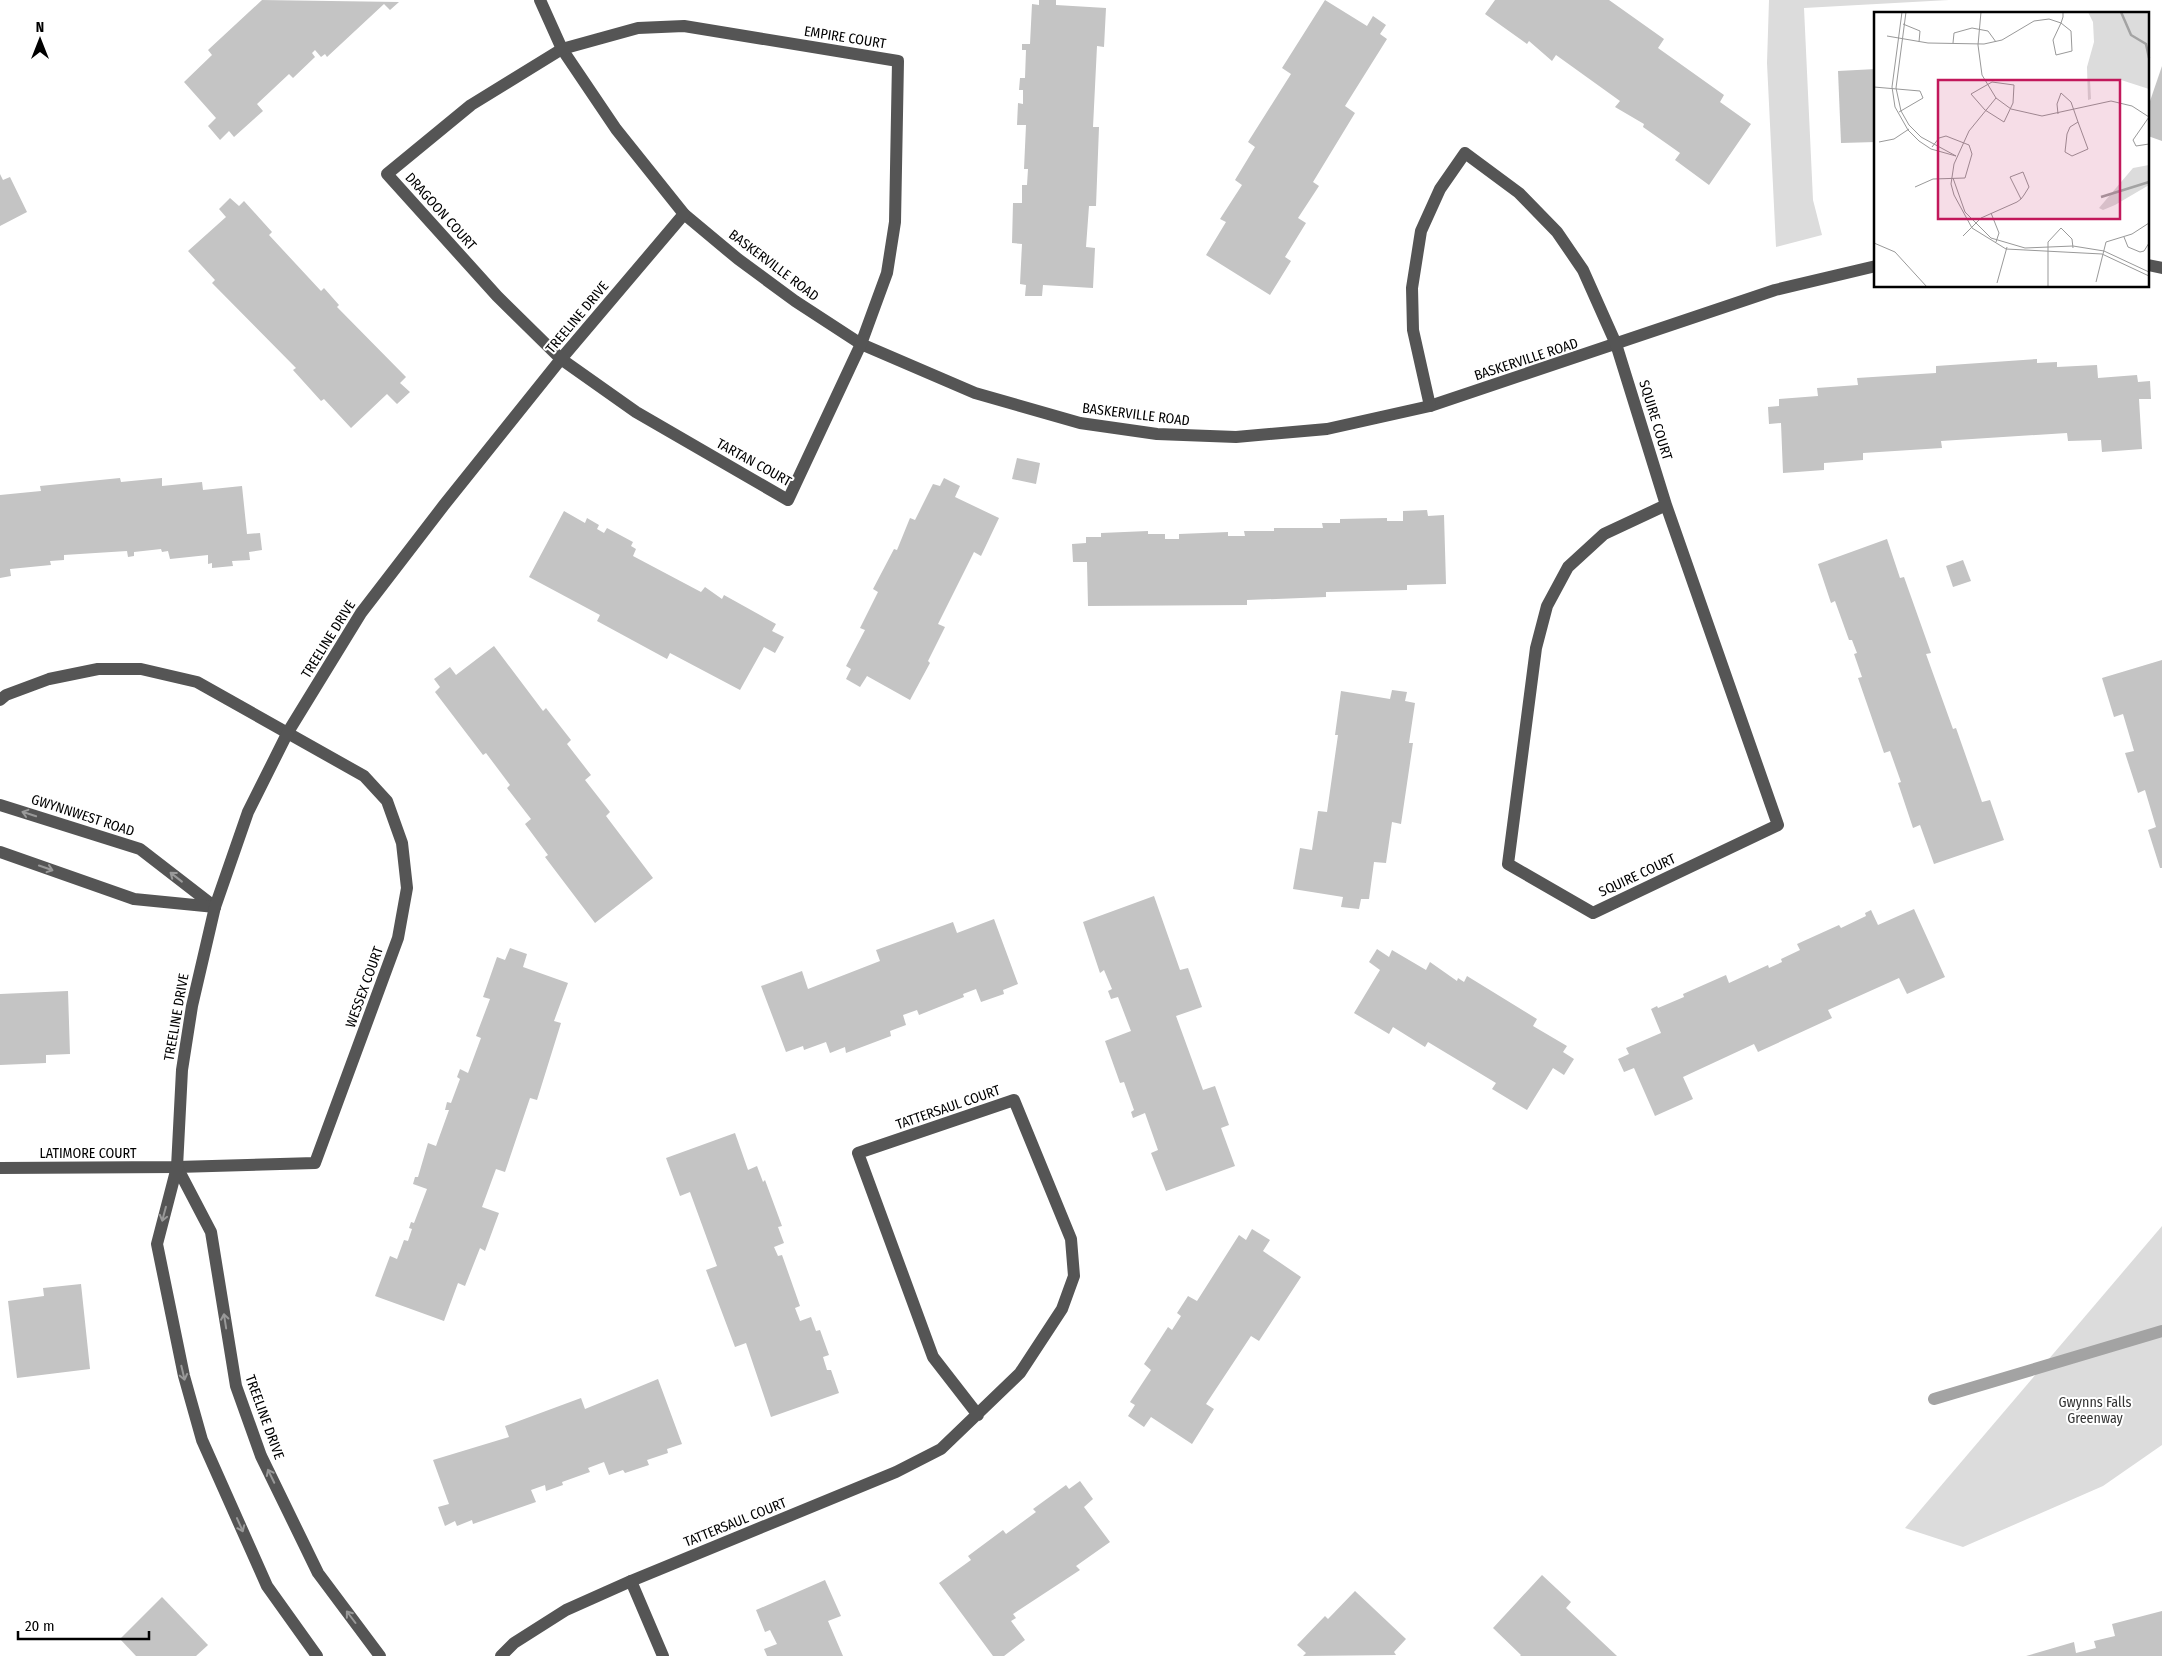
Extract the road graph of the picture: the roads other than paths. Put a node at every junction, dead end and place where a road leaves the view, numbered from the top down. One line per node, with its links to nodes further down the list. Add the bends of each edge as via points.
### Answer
1 (540, 0): 2 (street, BASKERVILLE ROAD)
2 (562, 49): 3 (street, BASKERVILLE ROAD, via 616,129); 5 (street, EMPIRE COURT, via 638,28 684,26 898,60 895,222 887,273); 7 (street, DRAGOON COURT, via 471,105 387,174 497,296)
3 (684, 214): 5 (street, BASKERVILLE ROAD, via 767,280); 7 (street, TREELINE DRIVE)
4 (1874, 266): 6 (street, BASKERVILLE ROAD, via 1775,290)
5 (861, 344): 7 (street, TARTAN COURT, via 788,500 636,412); 8 (street, BASKERVILLE ROAD, via 974,393 1080,423 1157,434 1236,437 1327,429)
6 (1616, 344): 8 (street, BASKERVILLE ROAD); 8 (street, SQUIRE COURT, via 1583,270 1557,232 1519,193 1465,153 1440,189 1421,231 1412,288 1413,330); 9 (street, SQUIRE COURT)
7 (561, 359): 11 (street, TREELINE DRIVE, via 361,613)
8 (1430, 406)
9 (1666, 505): 9 (street, SQUIRE COURT, via 1778,825 1593,913 1508,864 1536,648 1547,606 1568,567 1604,534)
10 (0, 700): 11 (street, via 49,679 98,669 142,669 197,682)
11 (288, 732): 14 (street, TREELINE DRIVE, via 248,812); 15 (street, WESSEX COURT, via 364,776 387,801 402,843 407,888 398,938 315,1163)
12 (0, 804): 14 (street, GWYNNWEST ROAD, one-way to 12, via 140,849)
13 (0, 852): 14 (street, one-way to 14, via 134,899)
14 (215, 907): 15 (street, TREELINE DRIVE, via 192,1006 182,1070)
15 (177, 1167): 16 (street, LATIMORE COURT); 19 (street, TREELINE DRIVE, one-way to 19, via 157,1244 184,1376 202,1440 267,1586); 20 (street, TREELINE DRIVE, one-way to 15, via 318,1573 261,1456 236,1386 211,1232)
16 (0, 1168)
17 (978, 1414): 17 (street, TATTERSAUL COURT, via 1020,1373 1044,1339 1062,1309 1074,1276 1071,1239 1014,1100 858,1153 933,1357); 18 (street, TATTERSAUL COURT, via 941,1449 896,1472)
18 (631, 1581): 21 (street, TATTERSAUL COURT, via 566,1610 514,1643); 22 (street)
19 (317, 1656)
20 (380, 1656)
21 (501, 1656)
22 (663, 1656)

